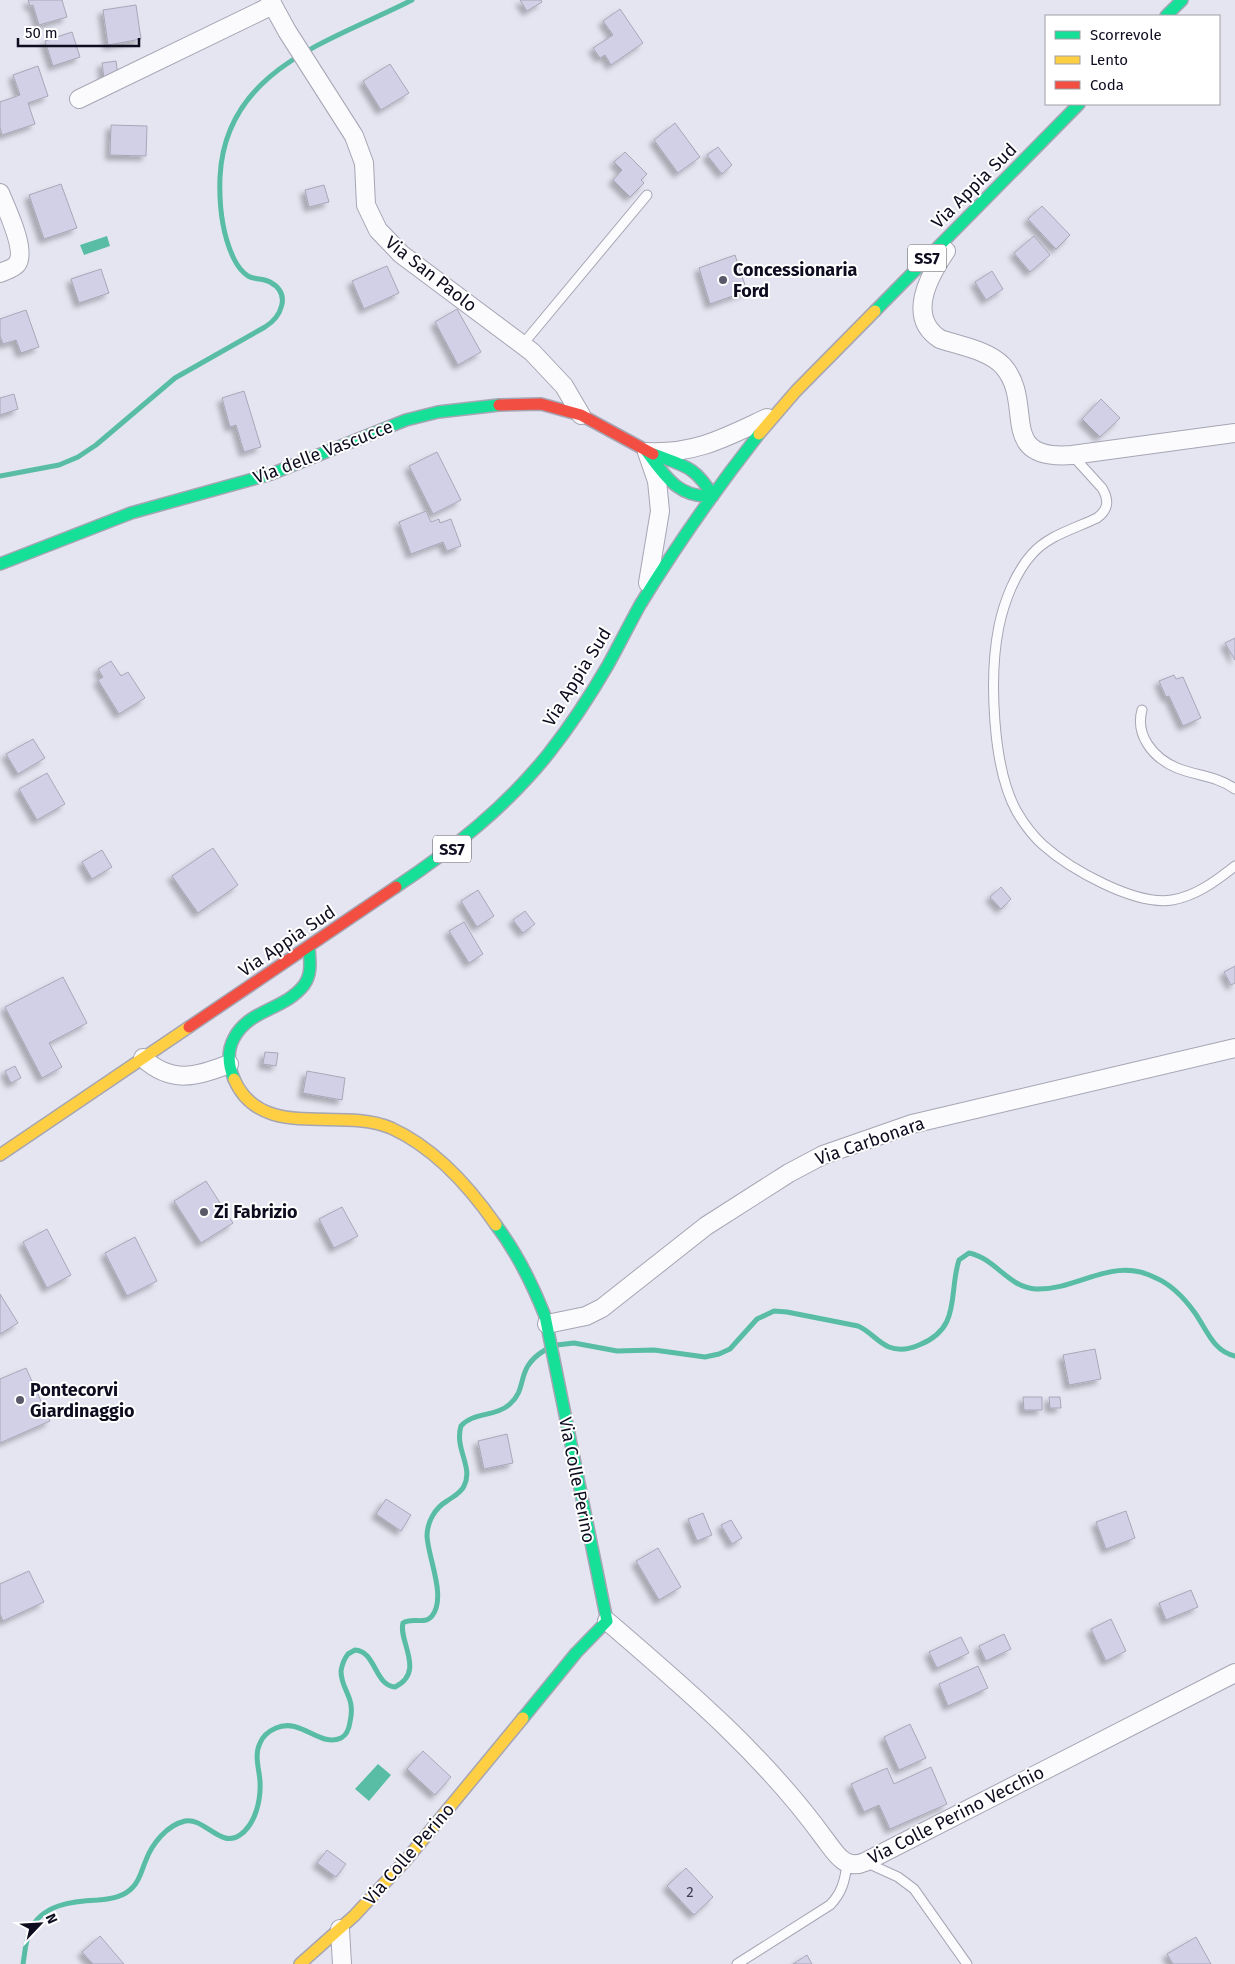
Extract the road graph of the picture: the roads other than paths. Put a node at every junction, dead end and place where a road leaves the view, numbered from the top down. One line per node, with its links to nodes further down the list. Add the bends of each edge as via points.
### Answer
1 (1182, 0): 3 (street)
2 (271, 3): 4 (street); 10 (street, Via San Paolo, via 357,143 364,162 366,204 378,230 401,254)
3 (1167, 15)
4 (79, 99)
5 (1078, 105): 8 (street, Via Appia Sud / SS7)
6 (0, 194): 9 (street, via 20,254 14,267)
7 (647, 195): 10 (lane)
8 (973, 211): 12 (street, Via Appia Sud / SS7); 15 (street, via 928,282 922,304 925,322 940,339 987,355 1001,364 1013,382 1022,432 1031,447 1051,456)
9 (0, 272)
10 (523, 344): 11 (street, Via San Paolo, via 555,375)
11 (581, 414): 14 (street, Via delle Vascucce); 17 (street, Via delle Vascucce, via 555,406 521,403 466,408 413,418 271,474 131,513)
12 (775, 414): 14 (street, Via delle Vascucce, via 696,448); 16 (street, Via Appia Sud / SS7)
13 (1235, 433): 15 (street)
14 (647, 452): 16 (street, Via delle Vascucce, via 693,470); 16 (street, Via delle Vascucce, via 683,492 699,498); 18 (street, via 658,488 660,511)
15 (1072, 455): 21 (lane, via 1102,488 1107,505 1097,518 1055,536 1031,555 1020,571 1004,608 995,649 994,692 998,750 1008,792 1022,821 1043,845 1082,872 1134,896 1161,901 1179,899 1204,888)
16 (713, 496): 18 (street, Via Appia Sud / SS7)
17 (0, 564)
18 (645, 596): 22 (street, Via Appia Sud / SS7, via 586,701 517,792 448,851)
19 (1142, 710): 20 (lane, via 1143,737 1160,758 1178,768 1221,780)
20 (1235, 790)
21 (1235, 866)
22 (309, 948): 24 (street, Via Appia Sud / SS7); 25 (street, via 311,967 306,983 293,996 242,1024 232,1042)
23 (1235, 1048): 27 (street, Via Carbonara, via 912,1124 823,1155 789,1172 711,1223 602,1308)
24 (143, 1058): 25 (street, via 161,1072 180,1076 199,1074); 26 (street, Via Appia Sud / SS7)
25 (229, 1064): 27 (street, Via Colle Perino, via 242,1094 270,1115 370,1122 400,1133 428,1150 457,1177 496,1226 534,1286)
26 (0, 1155)
27 (548, 1327): 28 (street, Via Colle Perino)
28 (607, 1621): 31 (street, Via Colle Perino Vecchio, via 746,1746 786,1789 835,1854); 32 (street, Via Colle Perino, via 576,1653 406,1860)
29 (1235, 1673): 30 (street, Via Colle Perino Vecchio)
30 (864, 1862): 31 (street, Via Colle Perino Vecchio); 36 (lane, via 898,1877 914,1889)
31 (847, 1864): 35 (lane, via 843,1886 830,1905)
32 (340, 1929): 33 (street, Via Colle Perino); 34 (street)
33 (300, 1964)
34 (342, 1964)
35 (737, 1964)
36 (966, 1964)

